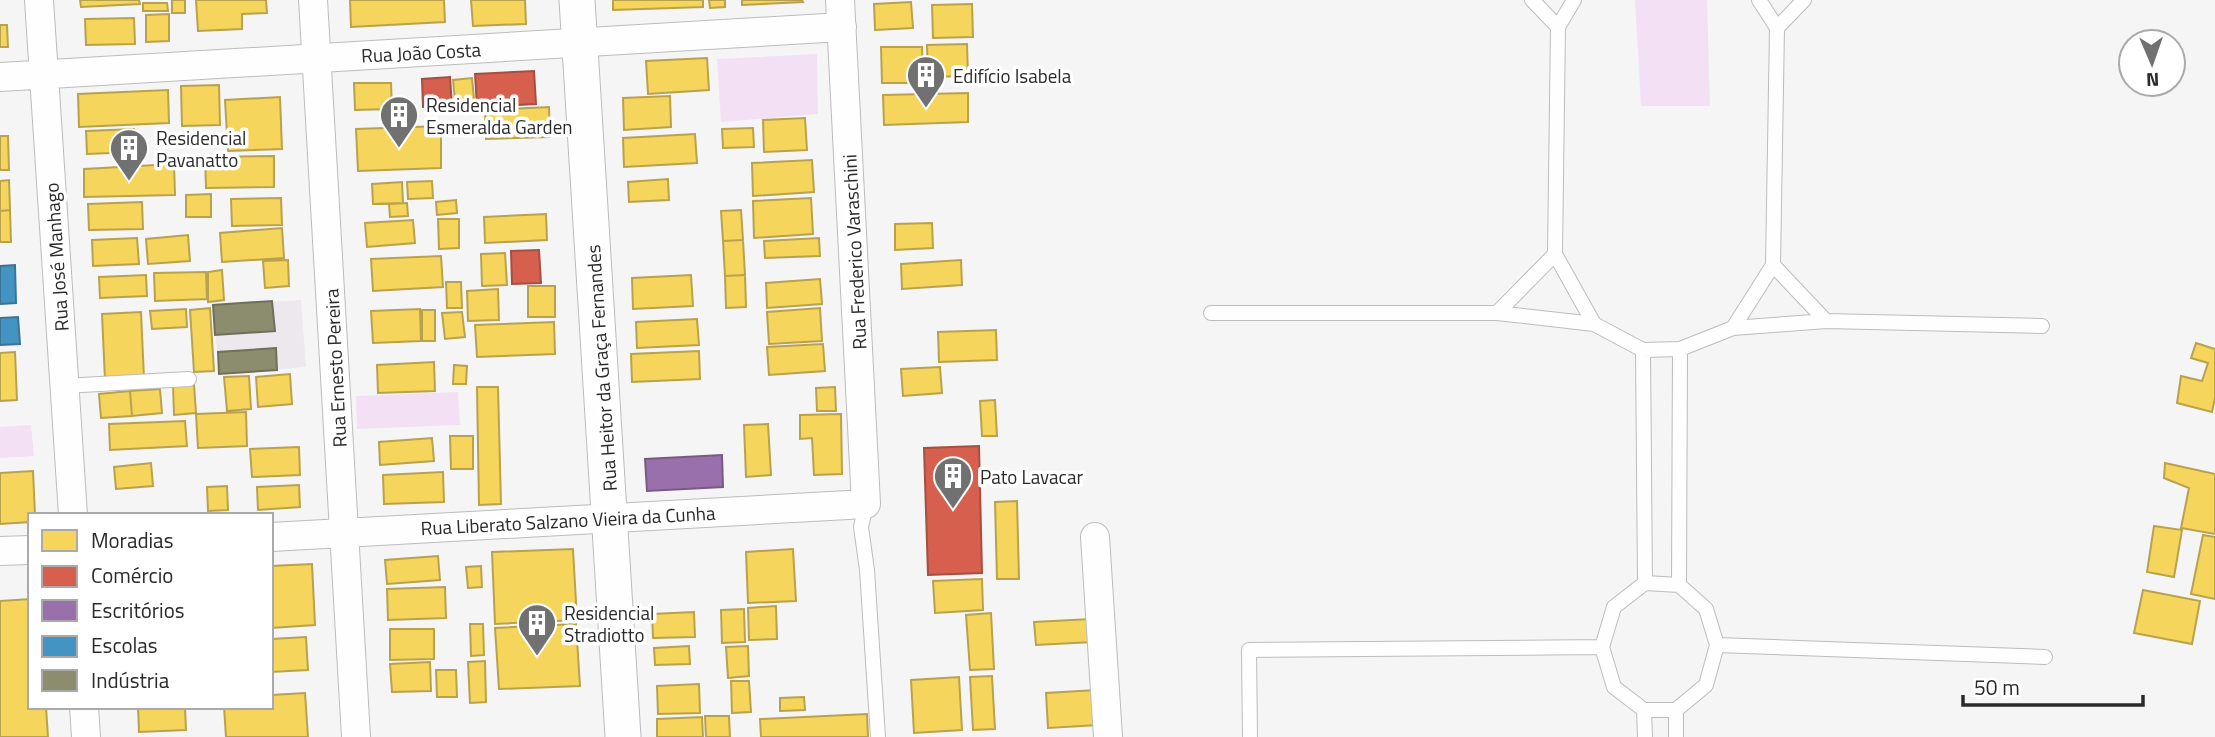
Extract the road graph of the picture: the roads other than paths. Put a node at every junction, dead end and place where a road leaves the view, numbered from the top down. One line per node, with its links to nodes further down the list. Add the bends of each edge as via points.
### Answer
1 (39, 0): 13 (street, Rua José Manhago)
2 (313, 0): 12 (street, Rua Ernesto Pereira)
3 (576, 0): 11 (street, Rua Heitor da Graça Fernandes)
4 (1531, 0): 9 (lane)
5 (1574, 0): 9 (lane)
6 (1759, 0): 10 (lane)
7 (1804, 0): 10 (lane)
8 (841, 13): 11 (street, Rua João Costa); 27 (street, Rua Frederico Varaschini)
9 (1558, 27): 15 (lane)
10 (1777, 29): 16 (lane)
11 (580, 43): 12 (street, Rua João Costa); 29 (street, Rua Heitor da Graça Fernandes)
12 (317, 58): 13 (street, Rua João Costa); 30 (street, Rua Ernesto Pereira)
13 (43, 74): 14 (street, Rua João Costa); 26 (street, Rua José Manhago)
14 (0, 76)
15 (1555, 254): 18 (lane); 20 (lane)
16 (1773, 265): 19 (lane); 22 (lane)
17 (1211, 313): 18 (lane)
18 (1497, 313): 20 (lane)
19 (1826, 321): 21 (lane); 22 (lane)
20 (1594, 324): 24 (lane)
21 (2042, 326)
22 (1733, 328): 23 (lane)
23 (1680, 349): 24 (lane); 36 (lane)
24 (1643, 350): 35 (lane)
25 (190, 379): 26 (lane)
26 (64, 386): 28 (street, Rua José Manhago)
27 (866, 504): 29 (street, Rua Liberato Salzano Vieira da Cunha); 46 (lane, via 862,527)
28 (73, 513)
29 (610, 518): 30 (street, Rua Liberato Salzano Vieira da Cunha); 45 (street, Rua Heitor da Graça Fernandes)
30 (345, 533): 31 (street, Rua Liberato Salzano Vieira da Cunha); 44 (street, Rua Ernesto Pereira)
31 (273, 537)
32 (1095, 537): 47 (street)
33 (28, 550): 34 (street)
34 (0, 551)
35 (1645, 583): 36 (lane); 38 (lane, via 1614,607)
36 (1679, 585): 37 (lane, via 1706,608)
37 (1717, 645): 39 (lane); 42 (lane, via 1706,685)
38 (1602, 647): 41 (lane, via 1614,687); 48 (lane, via 1249,650)
39 (2045, 657)
40 (84, 709): 43 (street)
41 (1644, 710): 42 (lane); 49 (lane)
42 (1676, 710): 50 (lane)
43 (86, 737)
44 (356, 737)
45 (624, 737)
46 (878, 737)
47 (1108, 737)
48 (1250, 737)
49 (1645, 737)
50 (1676, 737)

